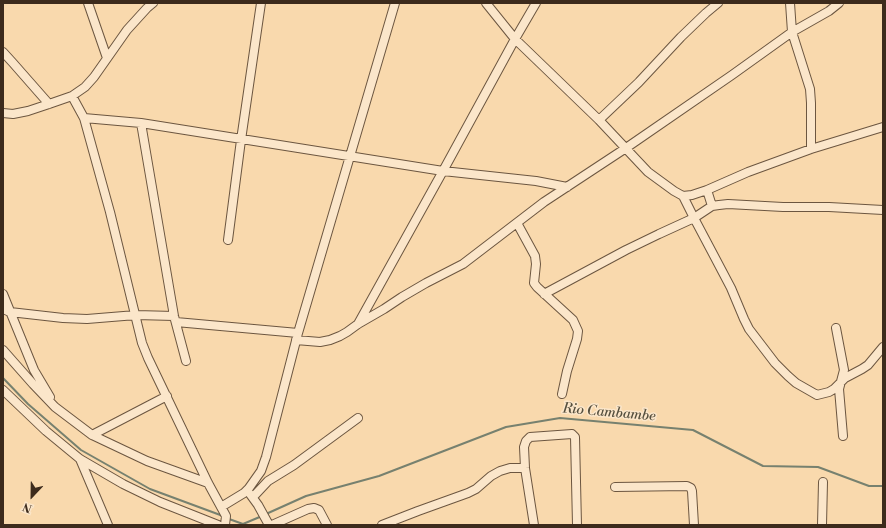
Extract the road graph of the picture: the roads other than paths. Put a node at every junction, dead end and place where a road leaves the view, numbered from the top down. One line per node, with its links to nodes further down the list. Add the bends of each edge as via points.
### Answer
1 (88, 3): 13 (street)
2 (153, 3): 13 (street, via 127,30)
3 (261, 3): 21 (street)
4 (395, 3): 24 (street)
5 (486, 3): 11 (street)
6 (536, 3): 11 (street)
7 (718, 3): 18 (street)
8 (790, 3): 10 (street)
9 (839, 3): 10 (street)
10 (792, 32): 22 (street); 23 (street, via 810,89)
11 (515, 39): 18 (street); 25 (street)
12 (3, 52): 15 (street)
13 (107, 58): 14 (street, via 85,87)
14 (72, 96): 15 (street); 17 (street)
15 (50, 104): 16 (street, via 28,111)
16 (3, 114)
17 (84, 118): 19 (street); 37 (street)
18 (599, 120): 22 (street)
19 (141, 123): 21 (street); 38 (street)
20 (883, 127): 23 (street)
21 (241, 140): 24 (street); 33 (street)
22 (626, 148): 26 (street); 28 (street, via 648,172)
23 (811, 149): 27 (street)
24 (350, 156): 25 (street); 41 (street)
25 (443, 171): 26 (street); 39 (street)
26 (567, 187): 32 (street)
27 (707, 190): 28 (street); 29 (street)
28 (683, 196): 31 (street)
29 (712, 206): 30 (street, via 728,204); 31 (street)
30 (883, 210)
31 (694, 218): 35 (street); 45 (street, via 731,288 749,329 775,363 788,376 817,395 829,392)
32 (517, 223): 35 (street, via 535,256 534,283); 39 (street, via 463,264)
33 (228, 240)
34 (3, 294): 36 (street)
35 (544, 294): 47 (street, via 573,320 578,331)
36 (6, 310): 37 (street, via 87,319); 49 (street, via 34,370)
37 (136, 315): 38 (street); 48 (street, via 148,358)
38 (175, 319): 41 (street); 44 (street)
39 (358, 324): 41 (street, via 330,340 320,342)
40 (836, 328): 45 (street, via 844,370)
41 (297, 337): 58 (street, via 266,457 257,478)
42 (883, 347): 45 (street, via 868,365)
43 (3, 350): 49 (street)
44 (186, 361)
45 (840, 383): 52 (street)
46 (3, 390): 53 (street)
47 (562, 394)
48 (167, 396): 51 (street); 56 (street)
49 (55, 407): 51 (street)
50 (358, 418): 59 (street, via 294,465 268,480)
51 (92, 435): 56 (street, via 147,461)
52 (843, 436)
53 (80, 459): 62 (street); 63 (street, via 160,502)
54 (525, 468): 66 (street, via 500,471 468,493); 67 (street); 68 (street, via 524,447 530,437 571,434 575,436)
55 (823, 482): 70 (street)
56 (208, 483): 60 (street)
57 (615, 487): 69 (street, via 687,486 692,491)
58 (247, 491): 59 (street); 60 (street)
59 (253, 497): 61 (street)
60 (221, 507): 64 (street, via 226,516)
61 (270, 524): 65 (street, via 314,508 319,510)
62 (108, 525)
63 (218, 525)
64 (225, 525)
65 (327, 525)
66 (382, 525)
67 (534, 525)
68 (577, 525)
69 (694, 525)
70 (822, 525)

